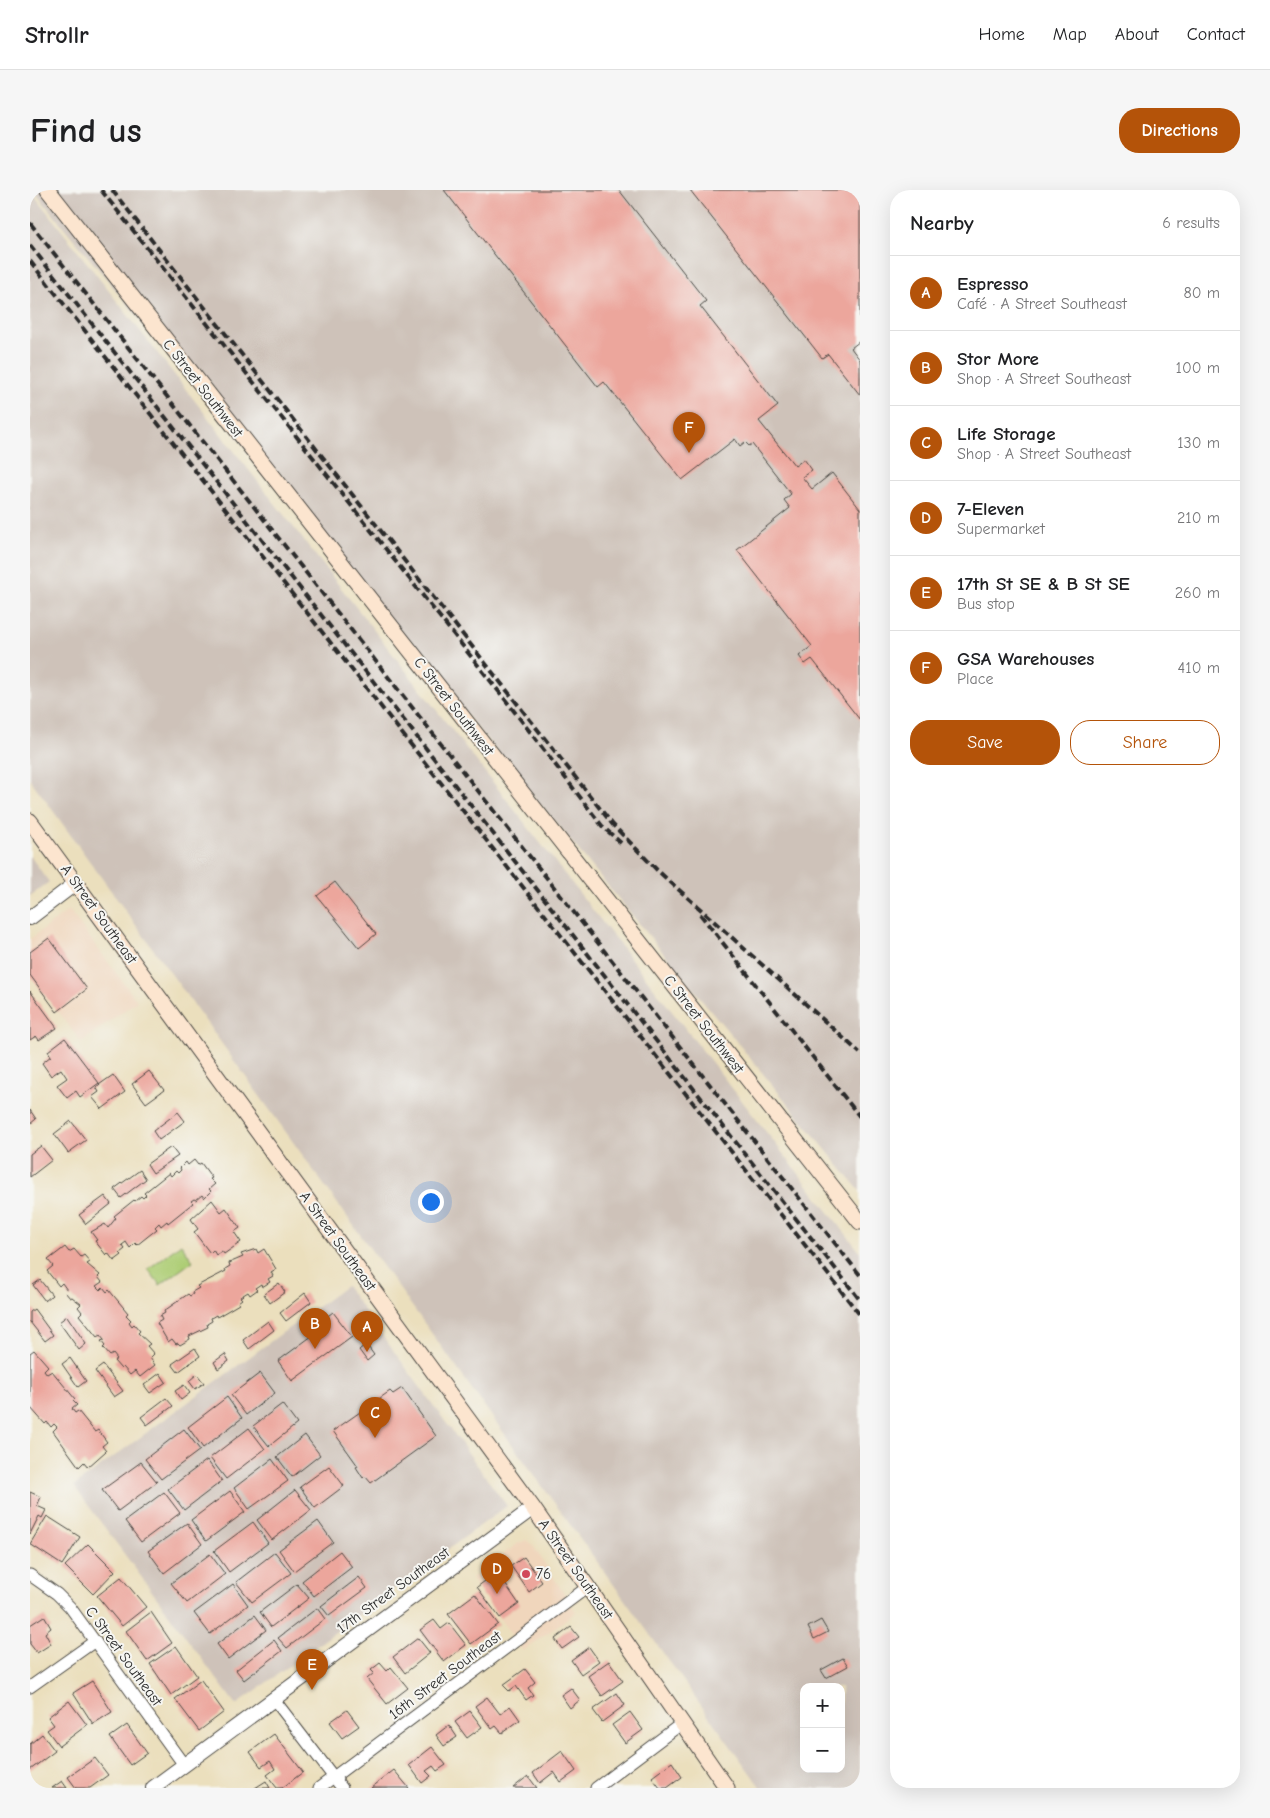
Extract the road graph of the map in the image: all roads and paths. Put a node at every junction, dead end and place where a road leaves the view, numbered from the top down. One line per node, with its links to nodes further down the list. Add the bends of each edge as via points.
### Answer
1 (48, 190): 5 (main road, C Street Southwest)
2 (30, 821): 3 (main road, A Street Southeast)
3 (76, 883): 4 (street); 6 (main road, A Street Southeast)
4 (30, 918)
5 (860, 1222)
6 (533, 1508): 8 (main road, A Street Southeast); 11 (street, 17th Street Southeast)
7 (30, 1575): 9 (street, C Street Southeast, via 57,1594)
8 (589, 1586): 12 (main road, A Street Southeast); 14 (street, 16th Street Southeast)
9 (95, 1641): 10 (street); 13 (street, C Street Southeast)
10 (30, 1687)
11 (274, 1698): 13 (street, 17th Street Southeast); 14 (street)
12 (682, 1724): 18 (street); 19 (main road, A Street Southeast)
13 (184, 1765): 15 (street, 17th Street Southeast)
14 (334, 1776): 16 (street, 16th Street Southeast); 17 (street)
15 (152, 1788)
16 (319, 1788)
17 (342, 1788)
18 (596, 1788)
19 (727, 1788)

